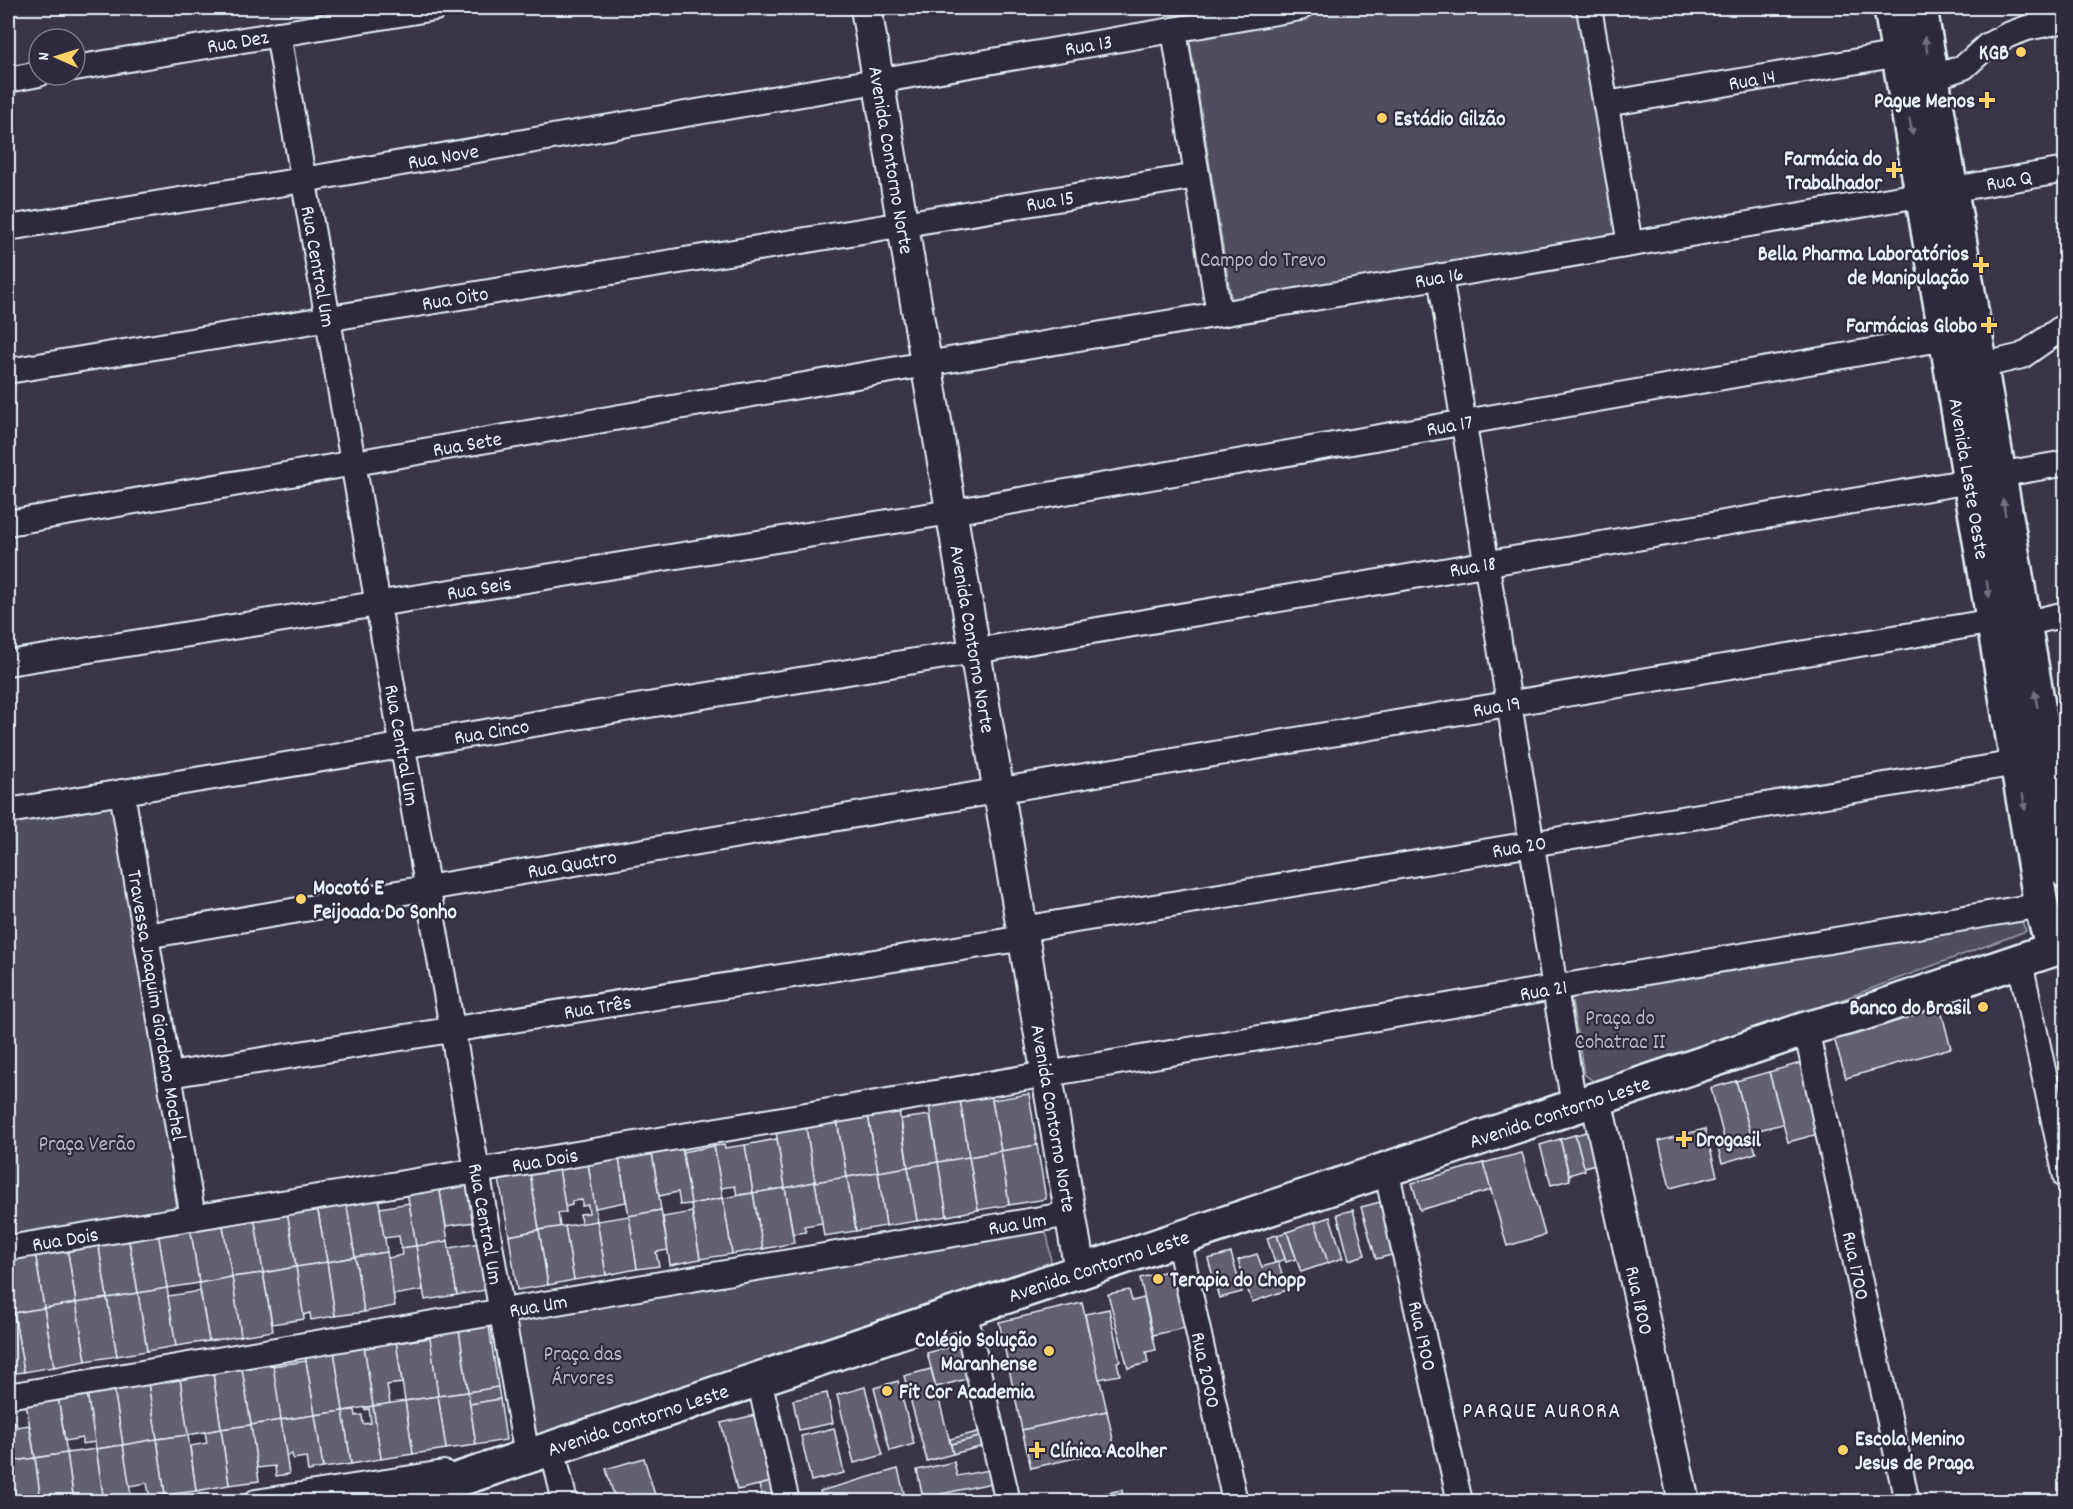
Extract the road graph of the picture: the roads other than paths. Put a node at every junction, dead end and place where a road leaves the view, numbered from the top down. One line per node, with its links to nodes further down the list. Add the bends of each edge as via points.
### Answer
1 (435, 8): 9 (street, Rua Dez)
2 (866, 8): 15 (street, Avenida Contorno Norte)
3 (1300, 8): 8 (street, Rua 13)
4 (1589, 8): 16 (street)
5 (1891, 8): 10 (main road, Avenida Leste Oeste)
6 (1920, 8): 13 (main road, Avenida Leste Oeste, one-way to 6)
7 (2066, 20): 13 (street, via 2008,35 1987,46 1964,68)
8 (1174, 30): 15 (street, Rua 13); 18 (street)
9 (278, 34): 11 (street, Rua Dez); 19 (street, Rua Central Um)
10 (1899, 54): 16 (street, Rua 14); 20 (main road, Avenida Leste Oeste, one-way to 20)
11 (87, 66)
12 (27, 76): 14 (street)
13 (1932, 78): 20 (main road, Avenida Leste Oeste)
14 (8, 80)
15 (879, 82): 19 (street, Rua Nove); 21 (street, Avenida Contorno Norte)
16 (1606, 104): 23 (street)
17 (2066, 170): 20 (street, Rua Q)
18 (1197, 176): 21 (street, Rua 15); 25 (street)
19 (303, 180): 22 (street, Rua Nove); 26 (street, Rua Central Um)
20 (1936, 192): 23 (street, Rua 16); 28 (main road, Avenida Leste Oeste); 30 (main road, Avenida Leste Oeste)
21 (903, 223): 26 (street, Rua Oito); 29 (street, Avenida Contorno Norte)
22 (8, 228)
23 (1630, 244): 24 (street, Rua 16)
24 (1440, 276): 25 (street, Rua 16); 32 (street)
25 (1219, 314): 29 (street, Rua 16)
26 (327, 318): 31 (street, Rua Oito); 33 (street, Rua Central Um)
27 (2066, 325): 30 (street, via 2022,356)
28 (1946, 338): 32 (street, Rua 17); 35 (main road, Avenida Leste Oeste)
29 (926, 364): 33 (street, Rua Sete); 36 (street, Avenida Contorno Norte)
30 (1980, 366): 35 (main road, Avenida Leste Oeste)
31 (8, 370)
32 (1463, 422): 36 (street, Rua 17); 38 (street)
33 (353, 463): 37 (street, Rua Sete); 39 (street, Rua Central Um)
34 (2066, 463): 35 (street, Rua 18)
35 (1984, 478): 38 (street, Rua 18); 41 (main road, Avenida Leste Oeste)
36 (951, 512): 39 (street, Rua Seis); 42 (street, Avenida Contorno Norte)
37 (8, 523)
38 (1486, 563): 42 (street, Rua 18); 44 (street)
39 (378, 604): 43 (street, Rua Seis); 45 (street, Rua Central Um)
40 (2066, 614): 41 (street, Rua 19)
41 (2008, 623): 44 (street, Rua 19); 46 (main road, Avenida Leste Oeste)
42 (975, 651): 45 (street, Rua Cinco); 47 (street, Avenida Contorno Norte)
43 (8, 663)
44 (1509, 704): 47 (street, Rua 19); 50 (street)
45 (402, 746): 48 (street, Rua Cinco); 52 (street, Rua Central Um)
46 (2042, 750): 50 (street, Rua 20); 51 (main road, Avenida Leste Oeste); 53 (main road, Avenida Leste Oeste, one-way to 53)
47 (998, 790): 52 (street, Rua Quatro); 54 (street, Avenida Contorno Norte)
48 (122, 792): 49 (street, Rua Cinco); 55 (street, Travessa Joaquim Giordano Mochel)
49 (8, 811)
50 (1531, 844): 54 (street, Rua 20); 57 (street)
51 (2065, 866)
52 (427, 888): 55 (street, Rua Quatro); 59 (street, Rua Central Um)
53 (2055, 930): 56 (main road, Avenida Contorno Leste); 57 (street, Rua 21); 58 (main road, Avenida Contorno Leste, via 1858,1005)
54 (1023, 934): 59 (street, Rua Três); 60 (street, Avenida Contorno Norte)
55 (146, 936): 61 (street, Travessa Joaquim Giordano Mochel)
56 (2020, 962): 58 (main road, Avenida Contorno Leste); 65 (street)
57 (1554, 988): 60 (street, Rua 21); 62 (street)
58 (1806, 1029): 62 (main road, Avenida Contorno Leste); 84 (street, Rua 1700)
59 (452, 1031): 61 (street, Rua Três); 64 (street, Rua Central Um)
60 (1046, 1072): 64 (street, Rua Dois); 66 (street, Avenida Contorno Norte)
61 (170, 1075): 67 (street, Travessa Joaquim Giordano Mochel)
62 (1585, 1102): 63 (main road, Avenida Contorno Leste); 83 (street, Rua 1800)
63 (1386, 1169): 68 (main road, Avenida Contorno Leste); 82 (street, Rua 1900)
64 (477, 1171): 67 (street, Rua Dois); 72 (street, Rua Central Um)
65 (2066, 1177)
66 (1070, 1214): 70 (street, Avenida Contorno Norte); 72 (street, Rua Um)
67 (194, 1218): 69 (street, Rua Dois)
68 (1179, 1238): 70 (main road, Avenida Contorno Leste); 81 (street, Rua 2000)
69 (8, 1248)
70 (1080, 1271): 71 (main road, Avenida Contorno Leste)
71 (964, 1310): 73 (main road, Avenida Contorno Leste); 80 (street)
72 (502, 1312): 74 (street, Rua Um); 75 (street, Rua Central Um)
73 (759, 1379): 75 (main road, Avenida Contorno Leste); 79 (street)
74 (8, 1396)
75 (526, 1456): 76 (street); 77 (main road, Avenida Contorno Leste); 78 (street, Rua Central Um)
76 (256, 1502)
77 (391, 1502)
78 (565, 1502)
79 (787, 1502)
80 (1008, 1502)
81 (1235, 1502)
82 (1460, 1502)
83 (1684, 1502)
84 (1907, 1502)

